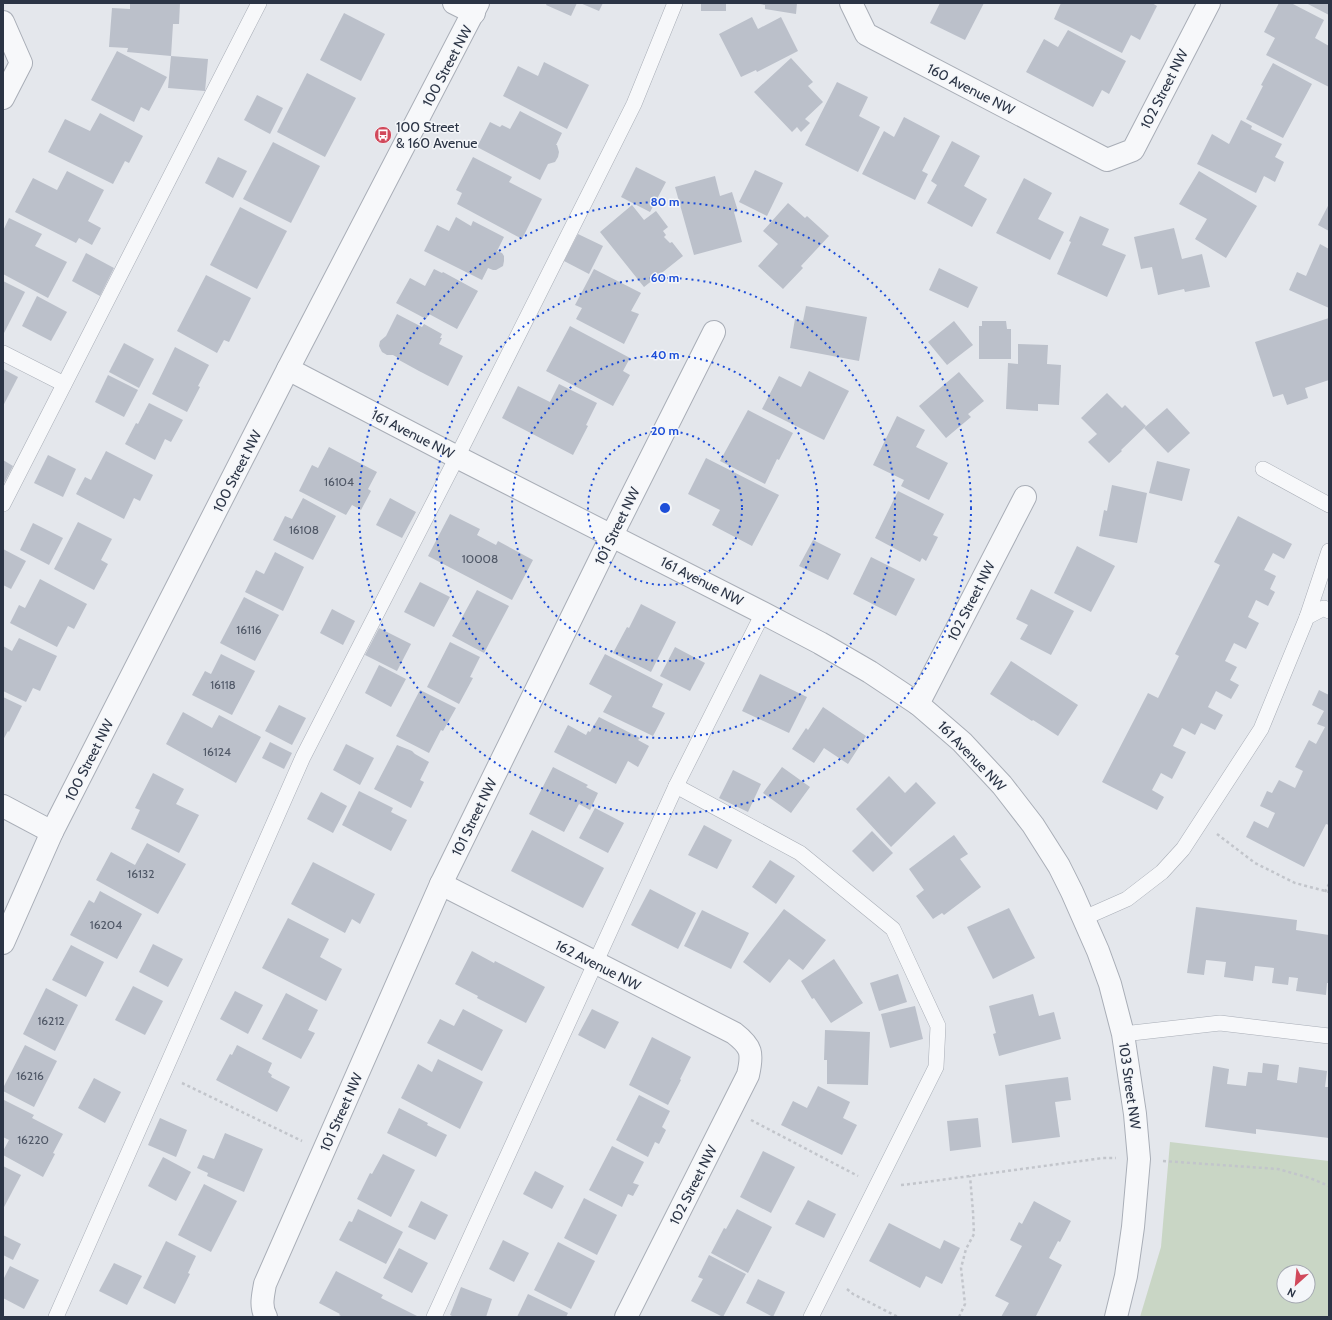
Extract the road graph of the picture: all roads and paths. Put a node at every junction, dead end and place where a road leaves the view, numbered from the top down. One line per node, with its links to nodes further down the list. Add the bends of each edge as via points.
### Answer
1 (259, 3): 13 (lane)
2 (454, 3): 6 (street)
3 (676, 3): 14 (lane, via 634,104)
4 (851, 3): 9 (street, 160 Avenue NW, via 866,34)
5 (1209, 3): 9 (street, 102 Street NW, via 1132,150)
6 (476, 8): 12 (street, 100 Street NW)
7 (3, 22): 8 (street, via 21,63)
8 (3, 98)
9 (1107, 160)
10 (714, 332): 19 (street, 101 Street NW)
11 (3, 352): 13 (lane)
12 (288, 369): 14 (street, 161 Avenue NW); 28 (street, 100 Street NW)
13 (64, 384): 17 (lane)
14 (457, 457): 19 (street, 161 Avenue NW); 40 (lane, via 303,756)
15 (1264, 469): 18 (lane)
16 (1024, 497): 24 (street, 102 Street NW)
17 (3, 504)
18 (1329, 505)
19 (612, 535): 22 (street, 161 Avenue NW); 30 (street, 101 Street NW)
20 (1329, 550): 23 (lane)
21 (1329, 611): 23 (lane, via 1324,608)
22 (763, 613): 24 (street, 161 Avenue NW, via 870,672); 25 (lane)
23 (1306, 617): 27 (lane, via 1261,729)
24 (918, 704): 29 (street, 161 Avenue NW, via 962,742 1002,785)
25 (676, 786): 36 (lane); 45 (lane, via 800,853 893,929 938,1026 936,1067)
26 (3, 806): 28 (street)
27 (1201, 822): 32 (path, via 1255,863 1295,883); 34 (lane, via 1183,849 1162,872 1127,899)
28 (52, 832): 35 (street, 100 Street NW)
29 (1059, 866): 34 (street, 103 Street NW)
30 (441, 884): 36 (street, 162 Avenue NW); 42 (street, 101 Street NW)
31 (1329, 884): 32 (path)
32 (1325, 892): 33 (path)
33 (1329, 892)
34 (1084, 918): 37 (street, 103 Street NW, via 1110,984)
35 (3, 943)
36 (595, 963): 39 (street, 162 Avenue NW, via 734,1033); 50 (lane)
37 (1123, 1034): 38 (lane, via 1220,1023); 43 (street, 103 Street NW)
38 (1329, 1036)
39 (751, 1051): 41 (street, 102 Street NW, via 748,1075)
40 (163, 1074): 42 (path); 49 (lane)
41 (731, 1110): 45 (path); 51 (street, 102 Street NW)
42 (324, 1151): 48 (street, 101 Street NW, via 266,1284 262,1301)
43 (1139, 1159): 44 (path, via 1103,1158); 46 (path, via 1278,1169); 55 (street, 103 Street NW, via 1127,1269)
44 (970, 1176): 45 (path); 54 (path, via 974,1234 966,1249 961,1268 965,1304)
45 (876, 1186): 47 (lane)
46 (1329, 1186)
47 (832, 1275): 52 (lane); 53 (path, via 853,1294)
48 (265, 1315)
49 (56, 1317)
50 (434, 1317)
51 (626, 1317)
52 (811, 1317)
53 (898, 1317)
54 (959, 1317)
55 (1116, 1317)

